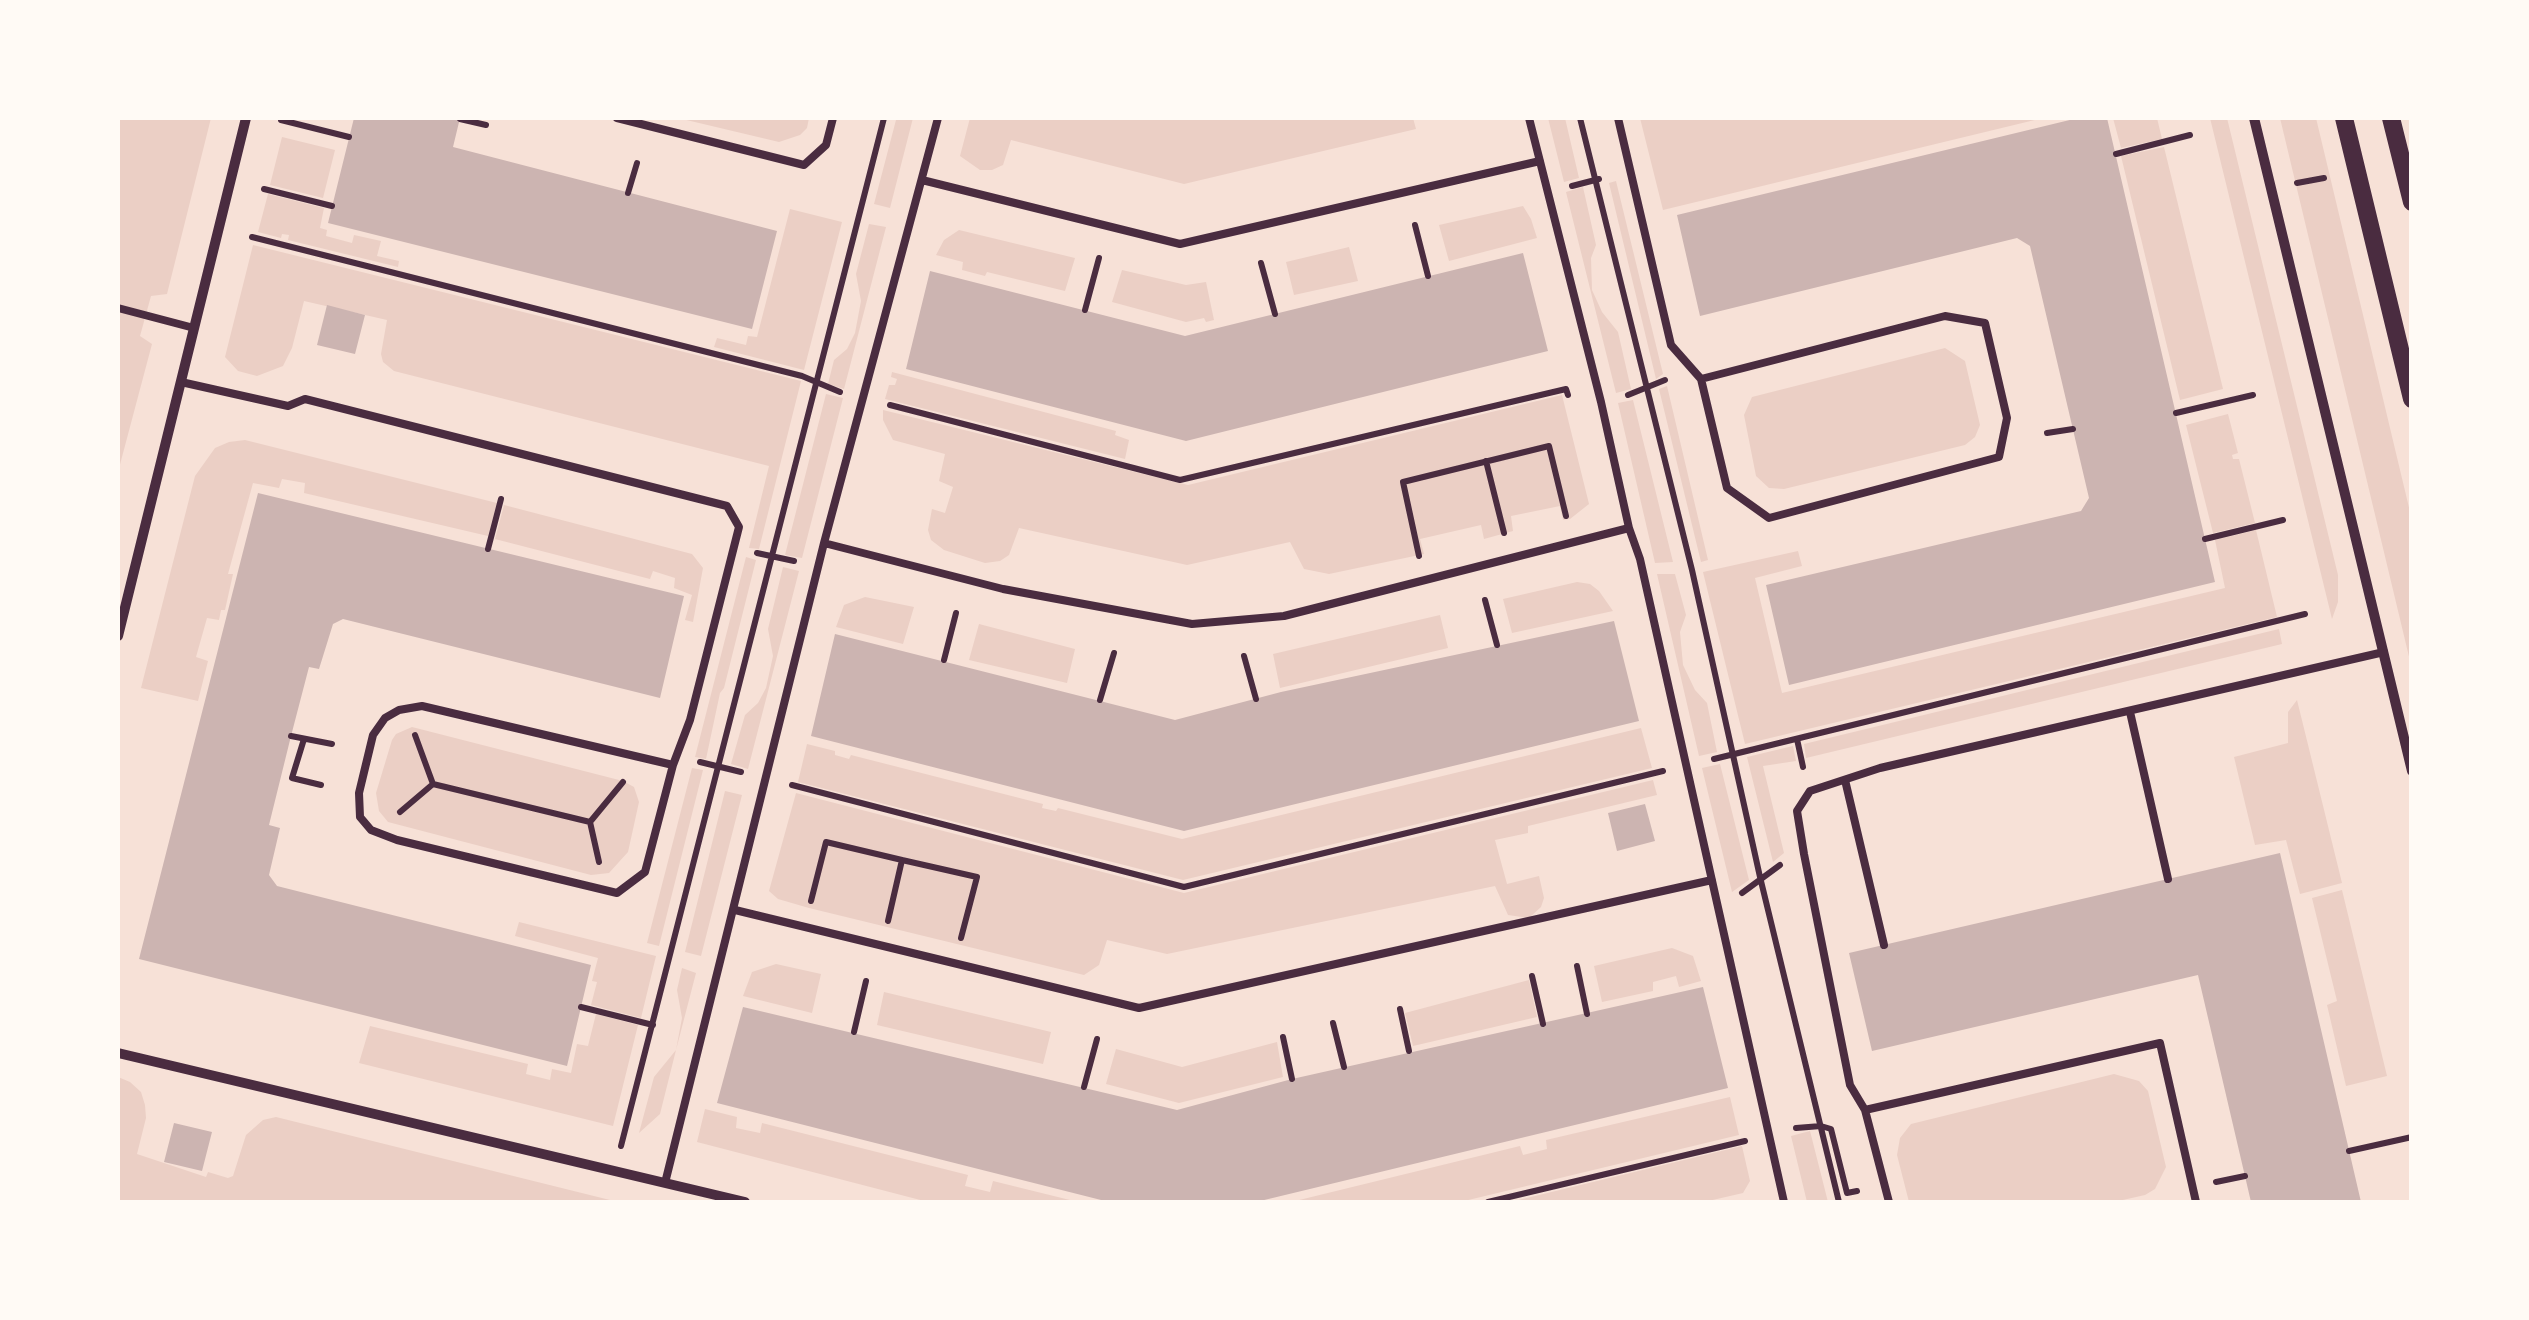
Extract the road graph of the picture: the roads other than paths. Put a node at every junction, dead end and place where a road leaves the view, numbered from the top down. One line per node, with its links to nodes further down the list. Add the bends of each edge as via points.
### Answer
1 (246, 118): 14 (street)
2 (617, 118): 3 (lane, via 804,165 826,145)
3 (832, 118)
4 (938, 118): 11 (lane)
5 (1529, 118): 10 (lane)
6 (1618, 118): 15 (lane, via 1671,344)
7 (2254, 118): 21 (street)
8 (2344, 118): 17 (street)
9 (2391, 118): 12 (street)
10 (1540, 160): 11 (lane, via 1180,244); 18 (lane)
11 (922, 180): 19 (lane)
12 (2412, 202)
13 (118, 308): 14 (lane)
14 (194, 328): 16 (street)
15 (1701, 378): 15 (lane, via 1727,488 1769,518 1999,457 2007,418 1986,323 1945,316)
16 (181, 382): 20 (street); 23 (lane, via 288,406 305,399 727,506 739,527)
17 (2412, 399)
18 (1629, 528): 19 (lane, via 1284,616 1192,624 1003,590); 27 (lane)
19 (824, 543): 28 (lane)
20 (118, 636)
21 (2384, 652): 22 (lane); 24 (street)
22 (2130, 712): 25 (lane); 26 (lane)
23 (673, 765): 23 (lane, via 422,706 384,718 373,735 360,817 371,830 397,840 617,893 645,872)
24 (2412, 771)
25 (1846, 780): 29 (lane); 31 (lane, via 1810,791 1797,811 1850,1086)
26 (2168, 878)
27 (1712, 880): 28 (lane, via 1138,1008); 34 (lane)
28 (735, 910): 32 (lane)
29 (1884, 945)
30 (118, 1054): 32 (street)
31 (1865, 1110): 35 (lane); 36 (lane, via 2160,1043)
32 (665, 1184): 33 (street)
33 (744, 1202)
34 (1784, 1202)
35 (1889, 1202)
36 (2196, 1202)

